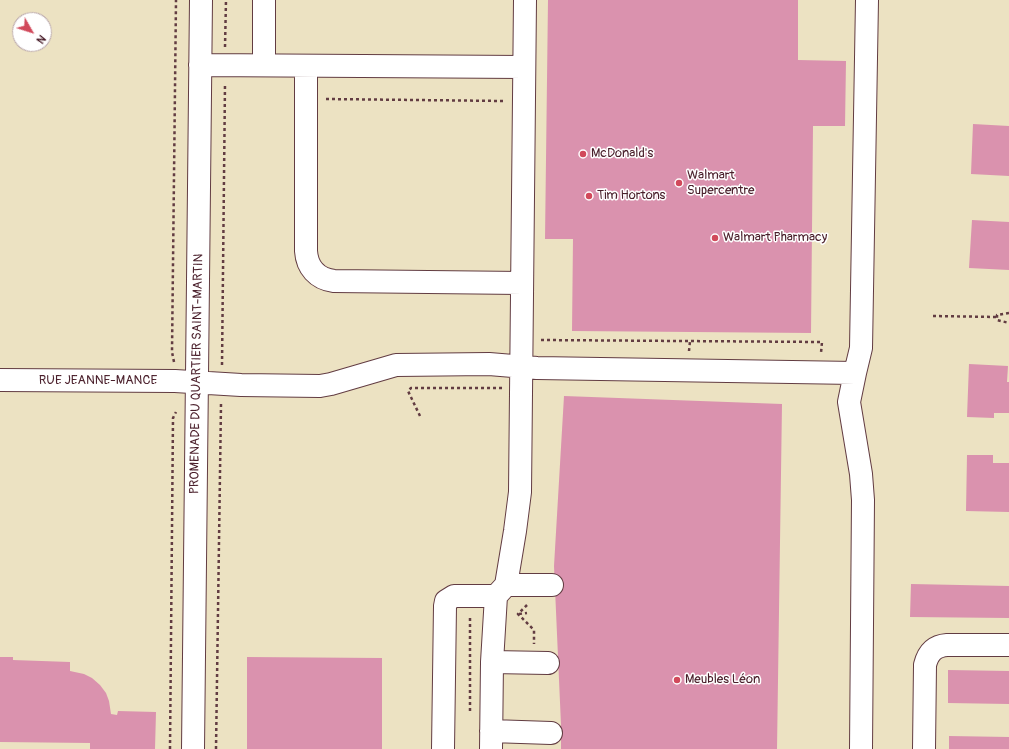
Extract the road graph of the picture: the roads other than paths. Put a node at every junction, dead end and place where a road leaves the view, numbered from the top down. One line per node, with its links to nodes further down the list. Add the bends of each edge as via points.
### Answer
1 (201, 0): 5 (street, PROMENADE DU QUARTIER SAINT-MARTIN)
2 (264, 0): 6 (street)
3 (525, 0): 8 (street)
4 (867, 0): 10 (street, via 861,348)
5 (200, 65): 6 (street); 13 (street, PROMENADE DU QUARTIER SAINT-MARTIN)
6 (264, 65): 7 (street)
7 (306, 66): 8 (street); 9 (street, via 306,251 308,263 313,271 323,279 334,281)
8 (524, 67): 9 (street)
9 (522, 283): 11 (street)
10 (855, 373): 11 (street, RUE JEANNE-MANCE); 23 (street, via 849,402 863,500)
11 (521, 378): 13 (street, RUE JEANNE-MANCE, via 489,364 396,365 320,386); 15 (street, via 518,508)
12 (0, 380): 13 (street, RUE JEANNE-MANCE)
13 (197, 382): 21 (street, PROMENADE DU QUARTIER SAINT-MARTIN)
14 (552, 585): 15 (street)
15 (501, 590): 17 (street); 22 (street, via 454,596 446,601)
16 (1009, 645): 24 (street, via 941,645 932,650 925,665)
17 (492, 662): 18 (street); 20 (street)
18 (548, 663)
19 (551, 734): 20 (street)
20 (491, 740)
21 (193, 749)
22 (443, 749)
23 (861, 749)
24 (924, 749)

